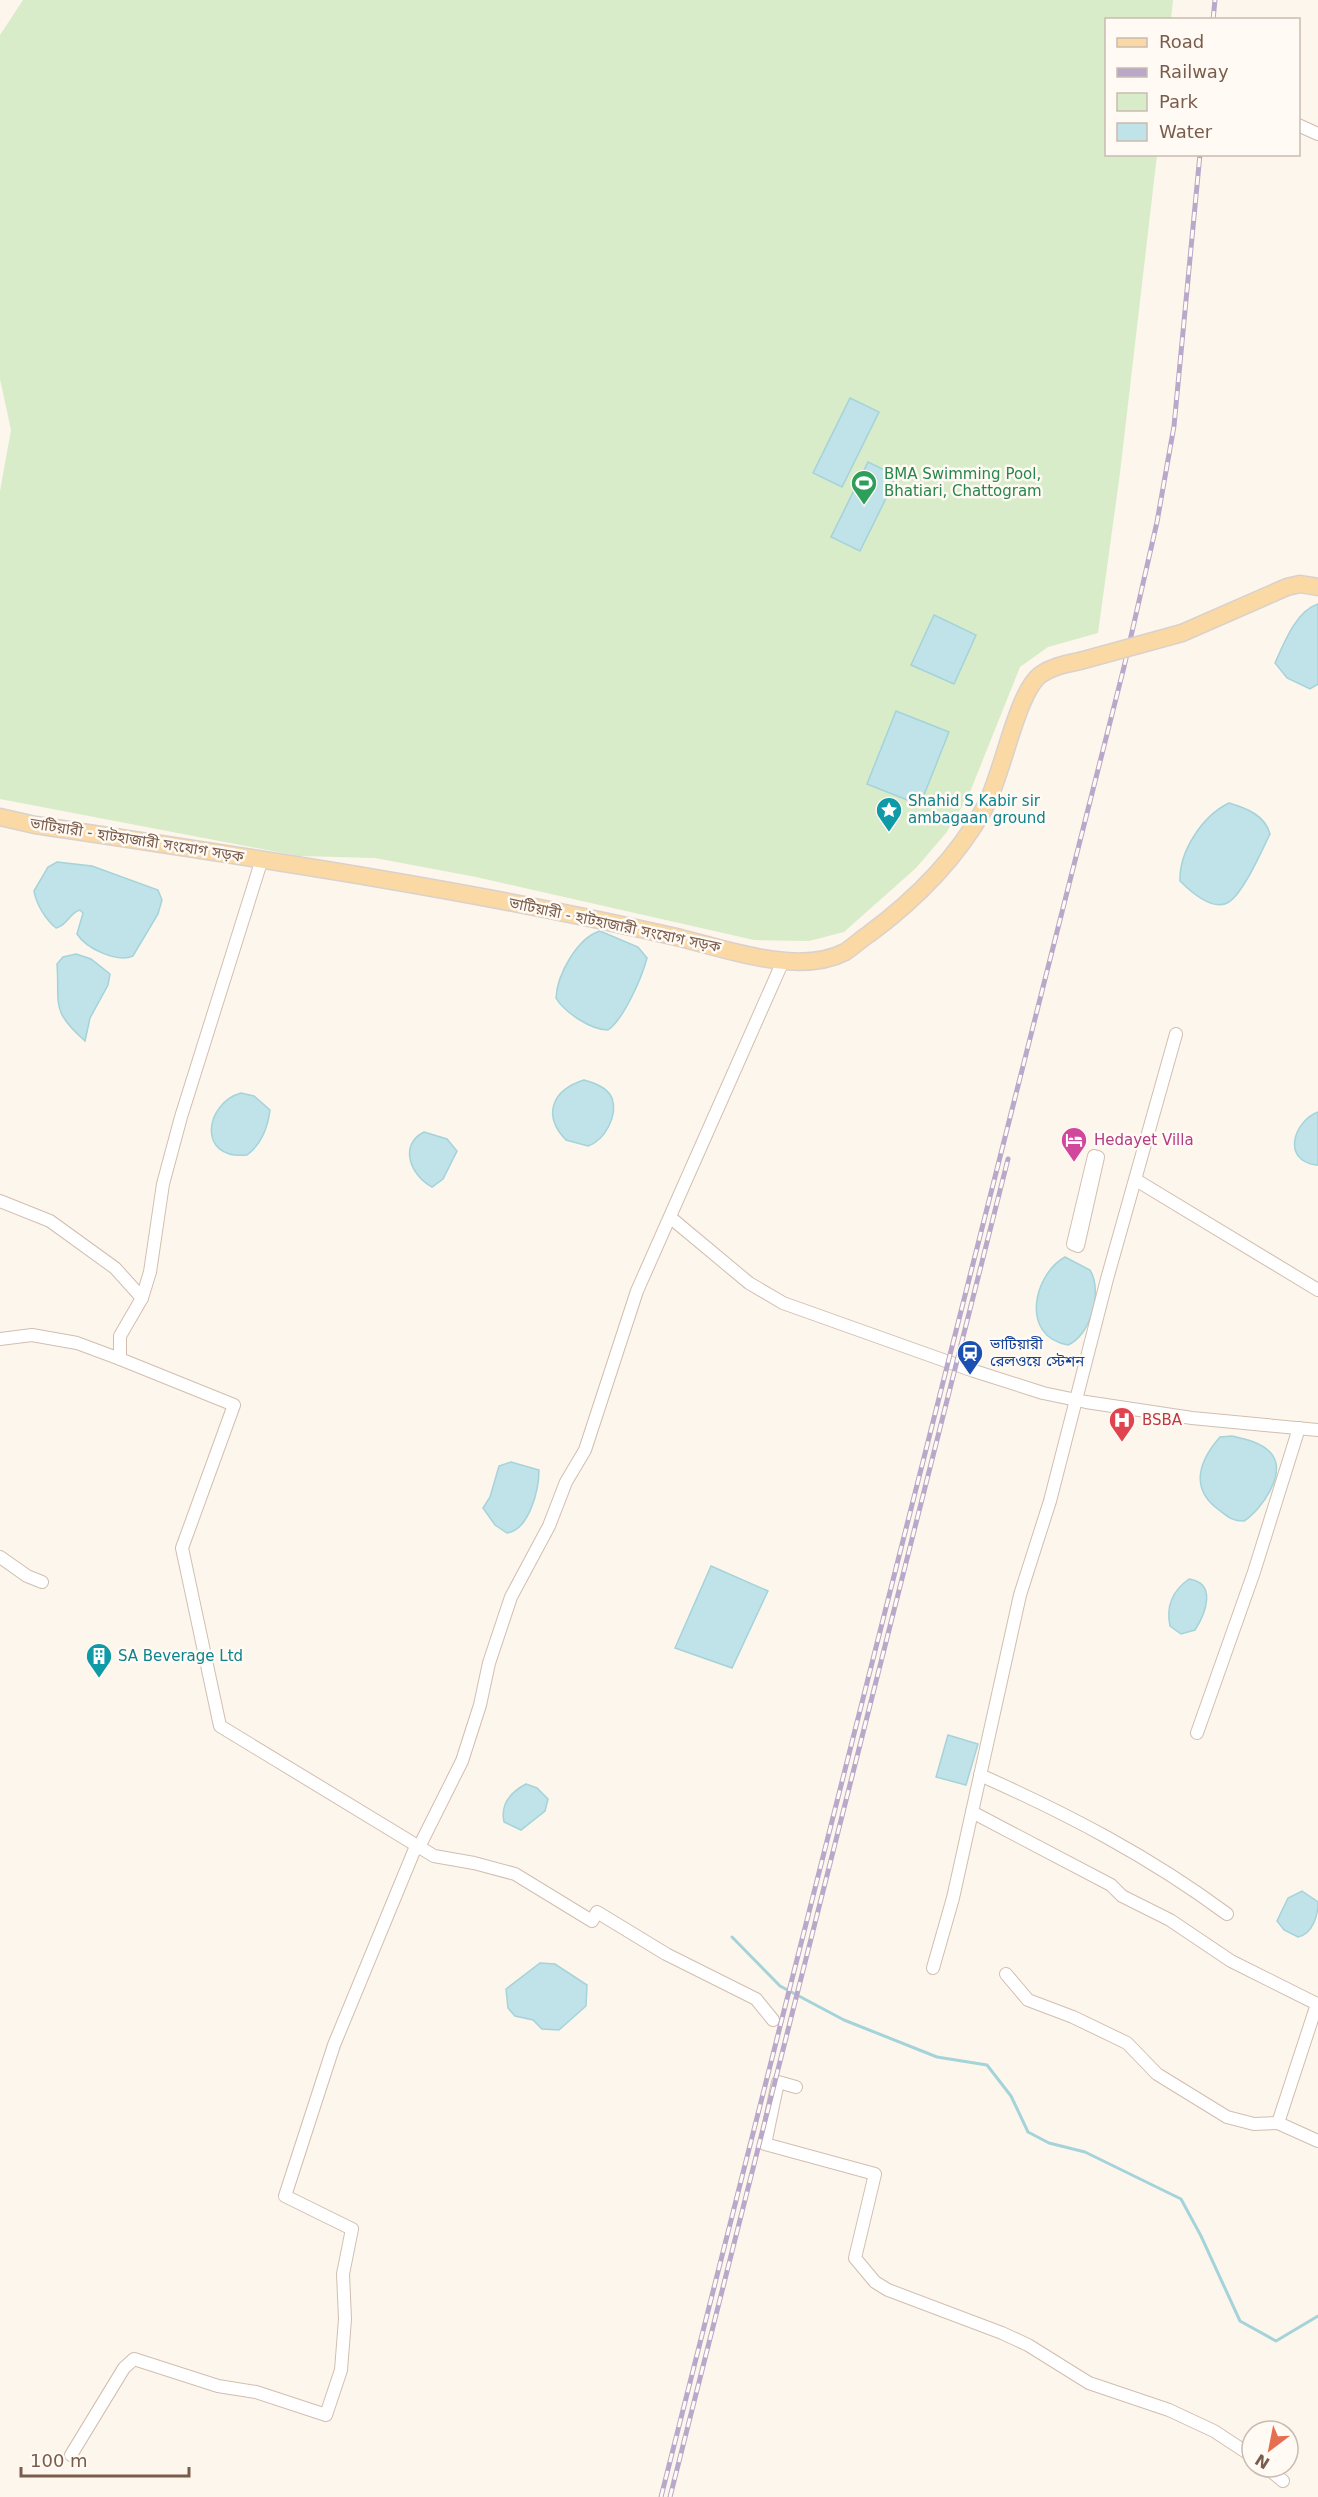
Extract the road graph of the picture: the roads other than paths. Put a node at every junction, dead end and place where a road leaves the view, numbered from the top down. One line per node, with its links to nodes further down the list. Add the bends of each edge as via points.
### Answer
1 (1300, 125): 2 (street)
2 (1318, 134)
3 (1318, 587): 6 (main road, ভাটিয়ারী - হাটহাজারী সংযোগ সড়ক, bridge, via 1287,587 1182,633 1058,666 1038,677 1019,710 986,806 961,846 930,882 844,952 812,961)
4 (0, 817): 5 (main road, ভাটিয়ারী - হাটহাজারী সংযোগ সড়ক)
5 (262, 859): 6 (main road, ভাটিয়ারী - হাটহাজারী সংযোগ সড়ক, via 537,906); 13 (street, via 169,1164)
6 (783, 961): 10 (street)
7 (1176, 1034): 8 (street)
8 (1136, 1180): 12 (street); 16 (street)
9 (0, 1201): 13 (street, via 50,1221 115,1269)
10 (671, 1218): 16 (street, via 749,1283 783,1303 956,1365); 24 (street, via 621,1333 585,1450 511,1597 462,1761)
11 (1073, 1245): 11 (street, via 1094,1156 1098,1157 1078,1246)
12 (1318, 1290)
13 (142, 1298): 15 (street, via 120,1336)
14 (0, 1340): 15 (street, via 32,1335 77,1343)
15 (120, 1359): 24 (street, via 234,1406 182,1548 220,1726)
16 (1075, 1400): 17 (street, via 1192,1418); 22 (street, via 1050,1501 1020,1595)
17 (1299, 1428): 18 (street); 21 (street)
18 (1318, 1430)
19 (0, 1557): 20 (street)
20 (42, 1582)
21 (1197, 1733)
22 (980, 1775): 23 (street); 25 (street, via 1105,1835 1179,1878)
23 (972, 1812): 26 (street); 30 (street, via 1111,1885 1122,1896 1170,1920 1232,1961 1317,2004)
24 (419, 1847): 28 (street, via 434,1856 515,1875 592,1921 597,1912 666,1954 756,1999); 33 (street, via 414,1851 334,2045 285,2196 352,2229 343,2274 341,2370 326,2415 134,2359 124,2368)
25 (1227, 1914)
26 (933, 1968)
27 (1006, 1974): 30 (street, via 1028,2000 1127,2043 1157,2074 1227,2117 1254,2124)
28 (773, 2020)
29 (796, 2087): 32 (street, via 778,2082 765,2144 875,2174 855,2258 875,2282 1011,2337 1089,2383 1169,2410)
30 (1278, 2122): 31 (street)
31 (1318, 2141)
32 (1240, 2448)
33 (71, 2455)
34 (1281, 2479): 35 (street)
35 (1283, 2481)

